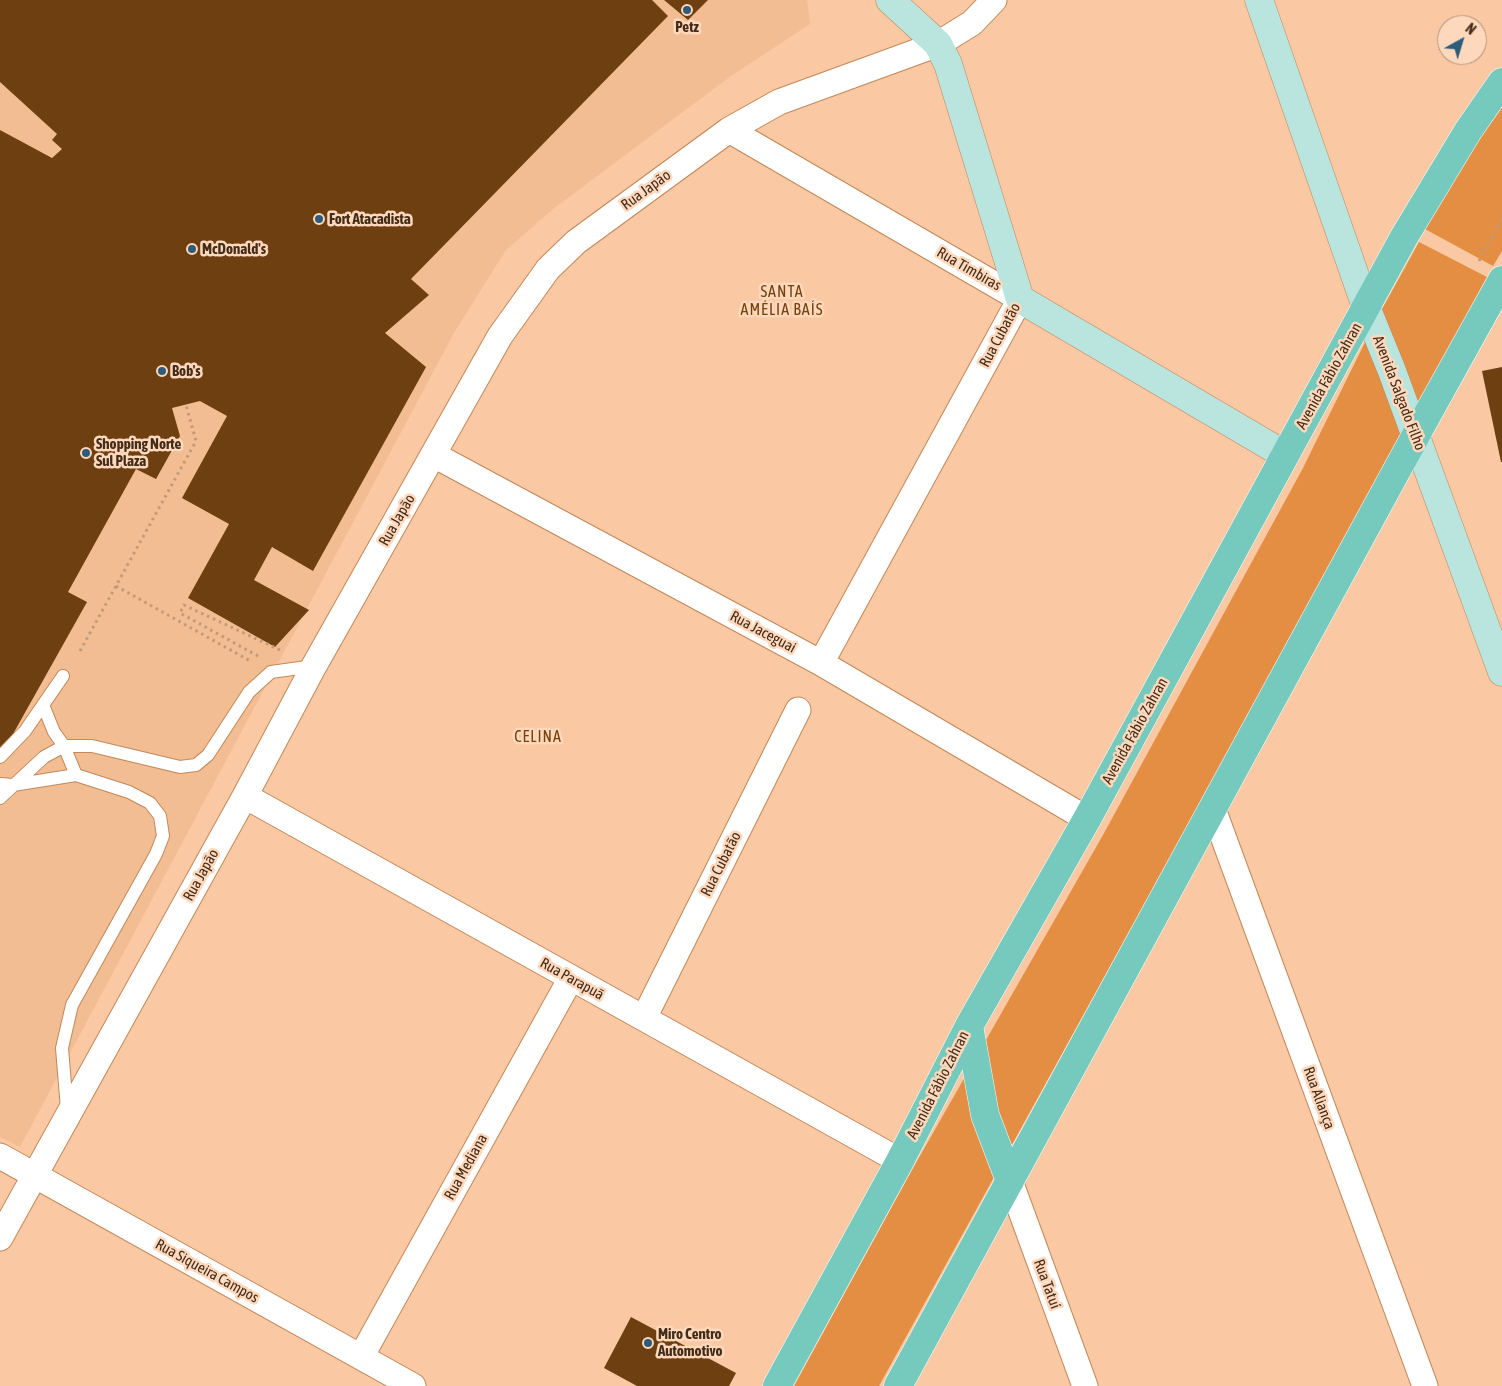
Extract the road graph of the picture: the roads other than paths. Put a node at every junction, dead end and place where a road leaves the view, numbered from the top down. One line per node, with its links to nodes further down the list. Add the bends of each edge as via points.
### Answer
1 (890, 0): 4 (main road, Rua Cubatão)
2 (994, 0): 4 (street, Rua Japão, via 972,23)
3 (1259, 0): 9 (main road, Avenida Salgado Filho)
4 (938, 44): 6 (street, Rua Japão, via 779,102); 8 (main road, Rua Cubatão, via 948,64)
5 (1502, 82): 9 (main road, Avenida Fábio Zahran, via 1468,131)
6 (730, 130): 8 (street, Rua Timbiras); 11 (street, Rua Japão, via 576,242 548,269 500,336)
7 (1501, 285): 10 (main road)
8 (1020, 298): 12 (main road, Rua Timbiras); 13 (street, Rua Cubatão)
9 (1366, 307): 10 (main road, Avenida Salgado Filho); 12 (main road, Avenida Fábio Zahran)
10 (1416, 435): 15 (main road, Avenida Salgado Filho); 26 (main road)
11 (434, 455): 13 (street, Rua Jaceguai); 14 (street, Rua Japão)
12 (1285, 455): 27 (main road, Avenida Fábio Zahran)
13 (821, 663): 27 (street, Rua Jaceguai)
14 (314, 666): 19 (lane, via 271,672 249,692 208,755 196,765 180,767 92,746); 24 (street, Rua Japão)
15 (1502, 672)
16 (63, 676): 17 (lane)
17 (43, 705): 19 (lane, via 54,732); 20 (lane, via 25,731)
18 (798, 710): 29 (street, Rua Cubatão)
19 (64, 746): 21 (lane); 23 (lane, via 44,758)
20 (0, 757)
21 (76, 774): 23 (lane); 31 (lane, via 129,792 150,803 160,816 163,836 72,1006 62,1048)
22 (0, 784): 23 (lane)
23 (13, 785): 25 (lane)
24 (245, 796): 28 (street, Rua Parapuã); 31 (street, Rua Japão)
25 (0, 798)
26 (1212, 810): 35 (main road); 42 (street, Rua Aliança)
27 (1087, 819): 30 (main road, Avenida Fábio Zahran)
28 (571, 978): 29 (street, Rua Parapuã); 37 (street, Rua Mediana)
29 (644, 1018): 33 (street, Rua Parapuã)
30 (969, 1026): 33 (main road, Avenida Fábio Zahran); 35 (main road, via 985,1115)
31 (68, 1117): 34 (street, Rua Japão)
32 (0, 1156): 34 (street, Rua Siqueira Campos)
33 (900, 1161): 39 (main road, Avenida Fábio Zahran)
34 (35, 1175): 36 (street, Rua Japão); 37 (street, Rua Siqueira Campos)
35 (1010, 1181): 40 (main road); 41 (street, Rua Tatuí)
36 (0, 1238)
37 (361, 1357): 38 (street, Rua Siqueira Campos)
38 (413, 1386)
39 (777, 1386)
40 (898, 1386)
41 (1085, 1386)
42 (1425, 1386)

